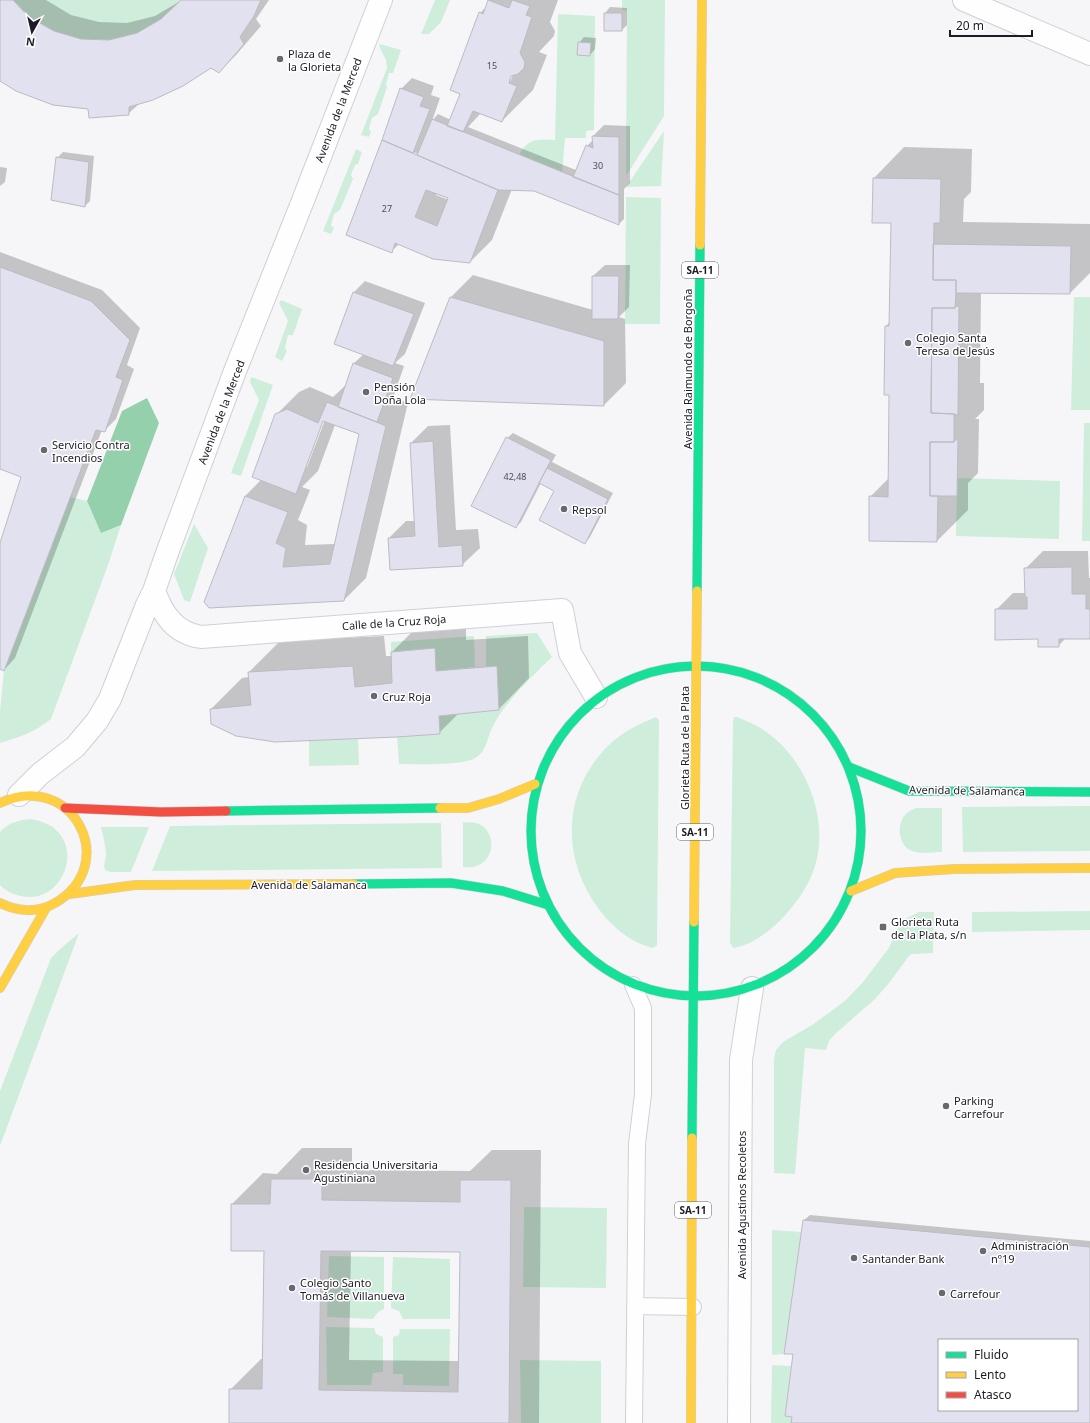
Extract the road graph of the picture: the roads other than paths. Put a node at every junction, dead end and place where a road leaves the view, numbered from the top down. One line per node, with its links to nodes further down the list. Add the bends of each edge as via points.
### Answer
1 (381, 0): 5 (street, Avenida de la Merced, via 235,371)
2 (702, 0): 6 (main road, Avenida Raimundo de Borgoña / SA-11)
3 (964, 0): 4 (street)
4 (1090, 54)
5 (154, 591): 7 (street, Calle de la Cruz Roja, via 169,620 180,630 201,637 562,610 570,653); 11 (street, Avenida de la Merced, via 110,699 97,721 75,747)
6 (696, 666): 7 (main road, via 646,672); 8 (main road, via 726,669 761,678 794,698 826,728); 23 (main road, Glorieta Ruta de la Plata / SA-11)
7 (596, 697): 9 (main road, via 561,732)
8 (849, 767): 10 (main road, Avenida de Salamanca, via 909,791); 15 (main road, via 861,810 860,856)
9 (535, 784): 12 (main road, via 468,808 161,812); 18 (main road, via 529,846)
10 (1090, 792)
11 (10, 799): 12 (main road, via 31,795 44,796)
12 (65, 808): 16 (main road, via 76,819 84,834 87,850 80,881)
13 (1025, 869): 14 (street); 15 (main road, via 955,869 896,873)
14 (1090, 869)
15 (851, 891): 22 (main road, via 827,934 794,966)
16 (70, 894): 18 (main road, Avenida de Salamanca, via 135,885 451,883 503,891); 19 (main road)
17 (0, 903): 19 (main road, via 18,910)
18 (545, 904): 20 (main road, via 584,955)
19 (46, 908): 21 (main road)
20 (633, 985): 23 (main road, via 666,994); 24 (lane, via 643,1008 643,1094 637,1144)
21 (0, 988)
22 (752, 988): 23 (main road, via 722,995); 28 (street, Avenida Agustinos Recoletos, via 741,1060)
23 (694, 997): 25 (main road, SA-11)
24 (635, 1306): 25 (lane); 26 (lane)
25 (693, 1307): 27 (main road, SA-11)
26 (634, 1423)
27 (692, 1423)
28 (740, 1423)

